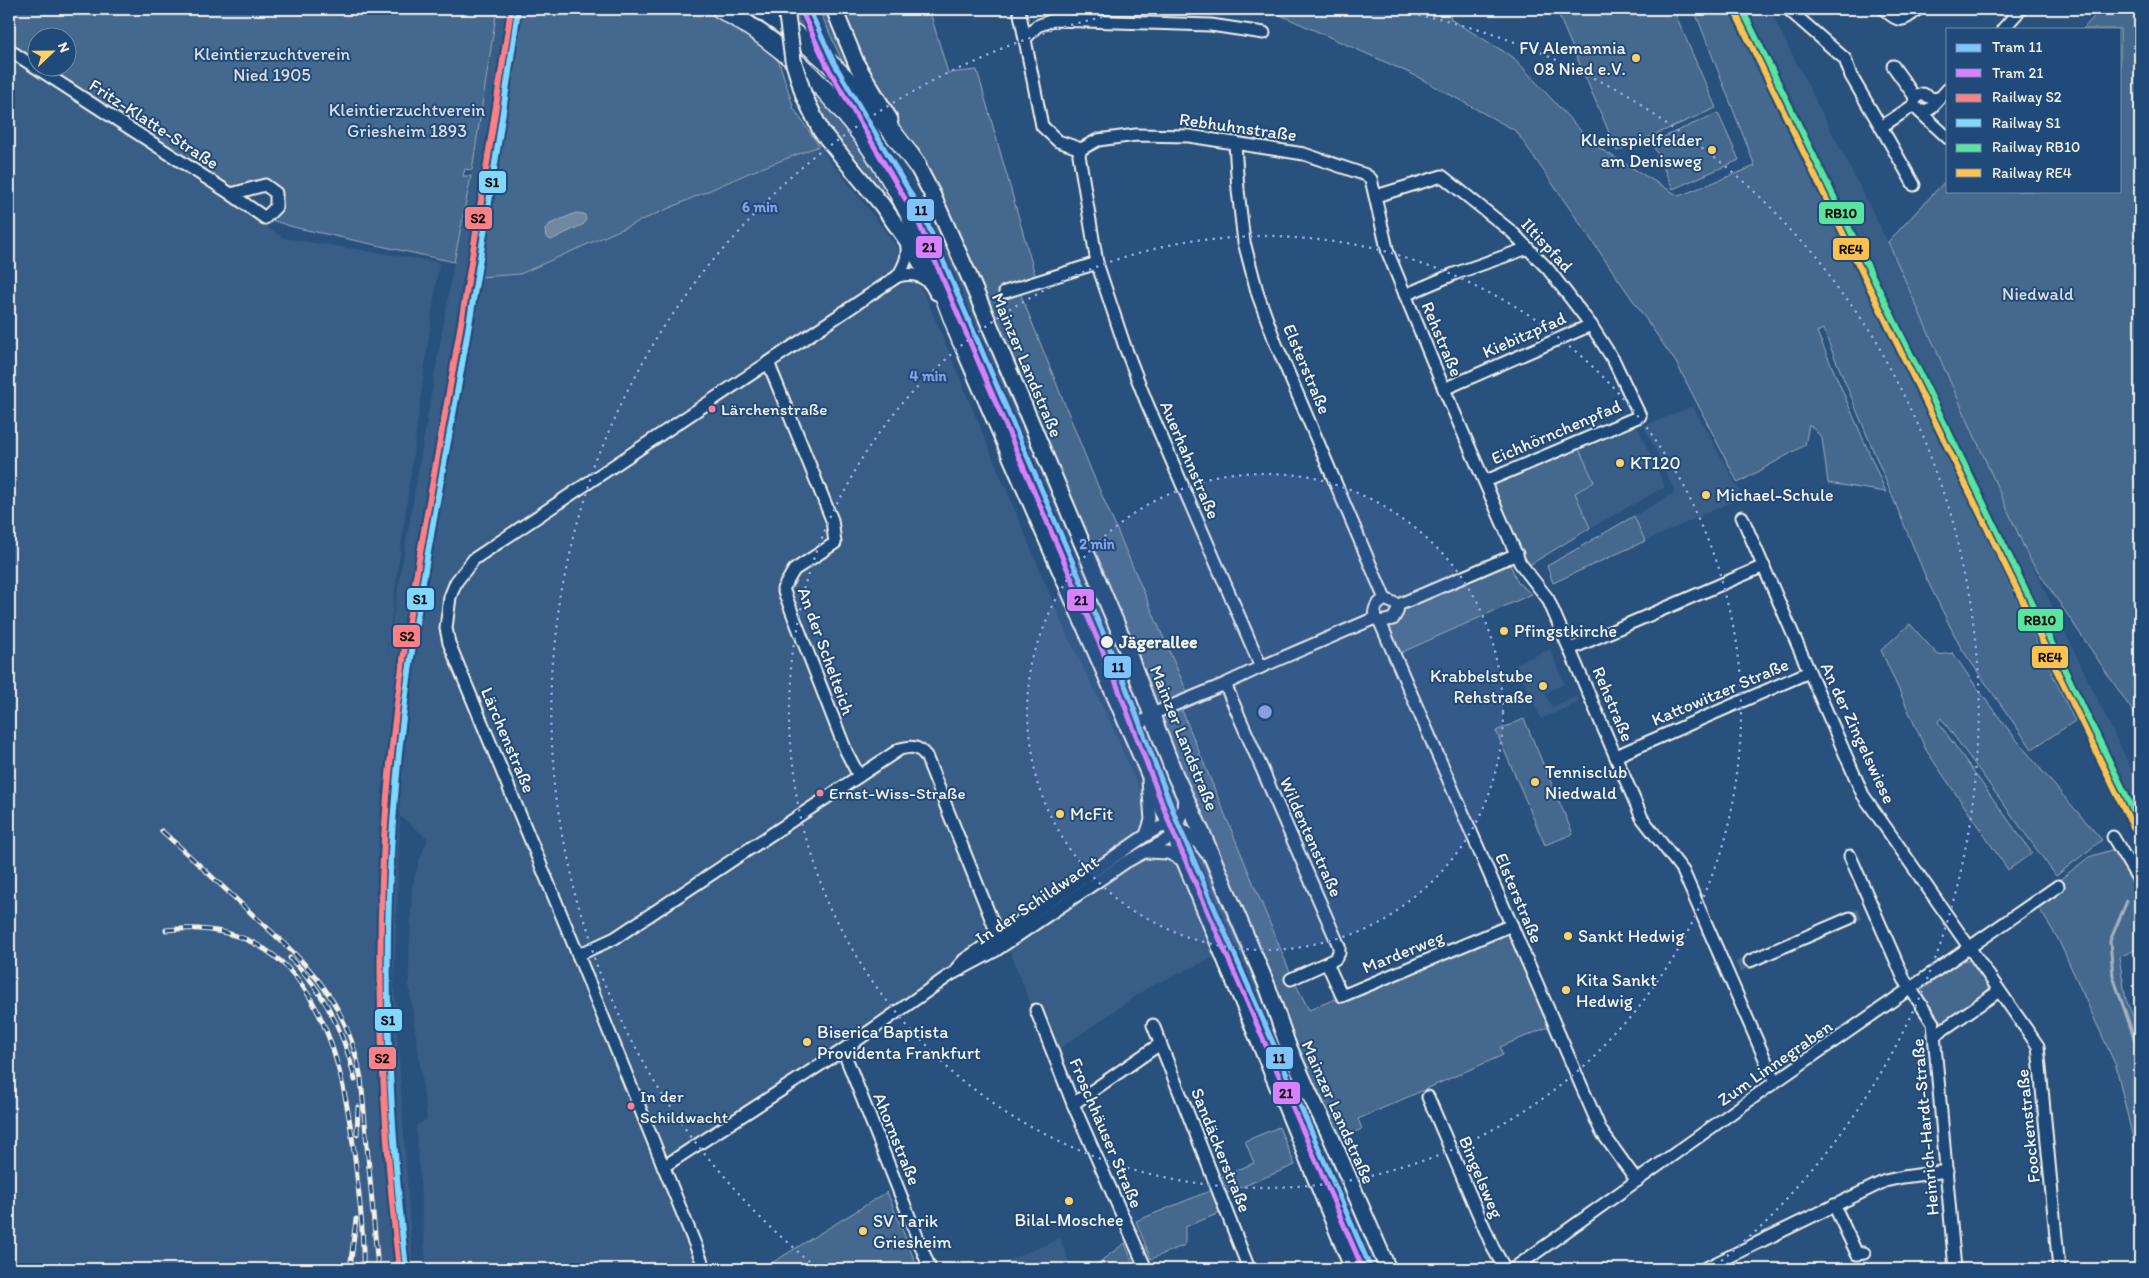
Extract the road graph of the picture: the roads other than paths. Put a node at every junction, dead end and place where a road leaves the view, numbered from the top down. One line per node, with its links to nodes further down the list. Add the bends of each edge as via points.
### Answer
1 (721, 9): 33 (highway, via 808,72 858,127 884,166 923,242)
2 (760, 9): 21 (highway, via 806,41 853,84)
3 (786, 9): 25 (main road, bridge, via 793,60 804,96 821,131 882,205)
4 (834, 9): 21 (main road, Mainzer Landstraße, via 857,65)
5 (1019, 9): 12 (street)
6 (1788, 9): 17 (street, via 1845,59 1851,76)
7 (1884, 9): 8 (street, via 1900,20)
8 (1918, 9)
9 (2021, 9): 10 (street)
10 (2004, 28)
11 (1264, 34): 12 (street, via 1195,24 1053,20 1037,26)
12 (1026, 38): 20 (street, via 1042,126 1058,141)
13 (9, 50): 23 (street, Fritz-Klatte-Straße)
14 (1893, 66): 16 (street)
15 (1946, 91): 16 (street, via 1934,99 1923,94)
16 (1916, 105): 17 (street); 18 (street)
17 (1881, 127): 22 (street)
18 (1946, 136)
19 (1235, 143): 20 (street, Rebhuhnstraße, via 1189,136 1136,135 1098,140); 24 (street, Rebhuhnstraße, via 1304,154 1366,175 1371,179); 41 (street, Elsterstraße, via 1244,242 1258,295)
20 (1081, 149): 27 (street, Auerhahnstraße, via 1084,198)
21 (917, 164): 48 (main road, Mainzer Landstraße, via 968,274)
22 (1914, 185)
23 (231, 194)
24 (1376, 196): 26 (street, Iltispfad, via 1442,176); 30 (street, Rehstraße, via 1388,253)
25 (906, 240): 28 (street, via 906,261); 31 (main road)
26 (1528, 248): 30 (street); 32 (street, Iltispfad)
27 (1097, 263): 29 (street); 45 (street, Auerhahnstraße, via 1145,398)
28 (898, 276): 31 (street, via 913,273 921,276); 34 (street, Lärchenstraße)
29 (1005, 292)
30 (1405, 295): 35 (street, Rehstraße)
31 (939, 296): 33 (main road)
32 (1591, 325): 35 (street, Kiebitzpfad); 36 (street, Iltispfad, via 1614,361)
33 (962, 342): 49 (main road)
34 (768, 362): 52 (street, An der Schelteich, via 836,536 835,543 794,570 783,588 846,751); 70 (street, Lärchenstraße, via 474,559 456,582 450,597 446,628 454,656)
35 (1444, 389): 37 (street, Rehstraße)
36 (1640, 416): 37 (street, Eichhörnchenpfad)
37 (1486, 481): 39 (street, Rehstraße)
38 (1742, 516): 40 (street, An der Zingelswiese)
39 (1517, 554): 42 (street); 44 (street, Rehstraße, via 1527,575 1548,599)
40 (1764, 566): 44 (street); 46 (street, An der Zingelswiese)
41 (1385, 599): 42 (street); 43 (street, via 1377,604 1374,612)
42 (1398, 605): 43 (street, via 1393,619)
43 (1377, 620): 45 (street); 66 (street, Elsterstraße)
44 (1570, 649): 50 (street, Rehstraße)
45 (1260, 666): 47 (street)
46 (1809, 672): 50 (street, Kattowitzer Straße); 69 (street, An der Zingelswiese, via 1863,795)
47 (1225, 684): 48 (street); 72 (street, Wildentenstraße, via 1339,946 1335,959)
48 (1152, 714): 49 (street, via 1141,724); 53 (main road, Mainzer Landstraße)
49 (1133, 740): 51 (main road)
50 (1616, 756): 74 (street, Rehstraße, via 1642,818 1683,871)
51 (1148, 772): 54 (main road); 55 (street, via 1151,820)
52 (859, 776): 64 (street, via 900,749 911,746 922,751); 70 (street, via 615,938)
53 (1184, 796): 54 (street, via 1183,809); 60 (main road, Mainzer Landstraße)
54 (1173, 829): 55 (street, In der Schildwacht, via 1164,826); 57 (street, In der Schildwacht); 59 (main road); 60 (street, via 1193,836)
55 (1146, 835): 65 (street, In der Schildwacht)
56 (2113, 837): 61 (street)
57 (1142, 852): 59 (street, via 1168,852); 68 (street, In der Schildwacht)
58 (1850, 856): 77 (street, Heinrich-Hardt-Straße, via 1868,911)
59 (1184, 861): 96 (main road)
60 (1216, 866): 97 (main road, Mainzer Landstraße, via 1268,988 1287,1043)
61 (2140, 882)
62 (2058, 886): 69 (street, Zum Linnegraben)
63 (1850, 918): 71 (street)
64 (993, 922): 65 (street, In der Schildwacht); 67 (street)
65 (1019, 922): 67 (street, In der Schildwacht)
66 (1512, 925): 72 (street, Marderweg, via 1342,996); 89 (street, Elsterstraße, via 1601,1132)
67 (999, 936): 68 (street); 75 (street, In der Schildwacht, via 964,960)
68 (1014, 938): 75 (street, In der Schildwacht)
69 (1970, 948): 77 (street, Zum Linnegraben); 78 (street, Foockenstraße)
70 (578, 955): 87 (street, Lärchenstraße)
71 (1750, 962)
72 (1326, 963): 76 (street)
73 (1738, 967): 74 (street)
74 (1726, 972): 84 (street, Rehstraße)
75 (950, 975): 83 (street, In der Schildwacht)
76 (1291, 979)
77 (1910, 989): 81 (street, Heinrich-Hardt-Straße, via 1933,1023); 84 (street, Zum Linnegraben)
78 (1999, 991): 81 (street); 102 (street, Foockenstraße, via 2038,1046)
79 (1036, 1010): 86 (street, Froschhäuser Straße)
80 (1152, 1025): 82 (street, Sandäckerstraße)
81 (1935, 1035): 88 (street, Heinrich-Hardt-Straße)
82 (1160, 1044): 86 (street); 95 (street, Sandäckerstraße)
83 (843, 1050): 87 (street, In der Schildwacht); 93 (street, Ahornstraße)
84 (1775, 1082): 89 (street, Zum Linnegraben)
85 (1428, 1097): 98 (street, Bingelsweg)
86 (1074, 1104): 94 (street, Froschhäuser Straße)
87 (663, 1167): 92 (street, Lärchenstraße)
88 (1947, 1171): 90 (street, via 1903,1176); 101 (street, Heinrich-Hardt-Straße)
89 (1637, 1181): 99 (street, Zum Linnegraben)
90 (1834, 1205): 91 (street, via 1857,1254); 100 (street)
91 (1864, 1253)
92 (704, 1269)
93 (930, 1269)
94 (1146, 1269)
95 (1249, 1269)
96 (1353, 1269)
97 (1388, 1269)
98 (1505, 1269)
99 (1513, 1269)
100 (1704, 1269)
101 (1955, 1269)
102 (2059, 1269)

